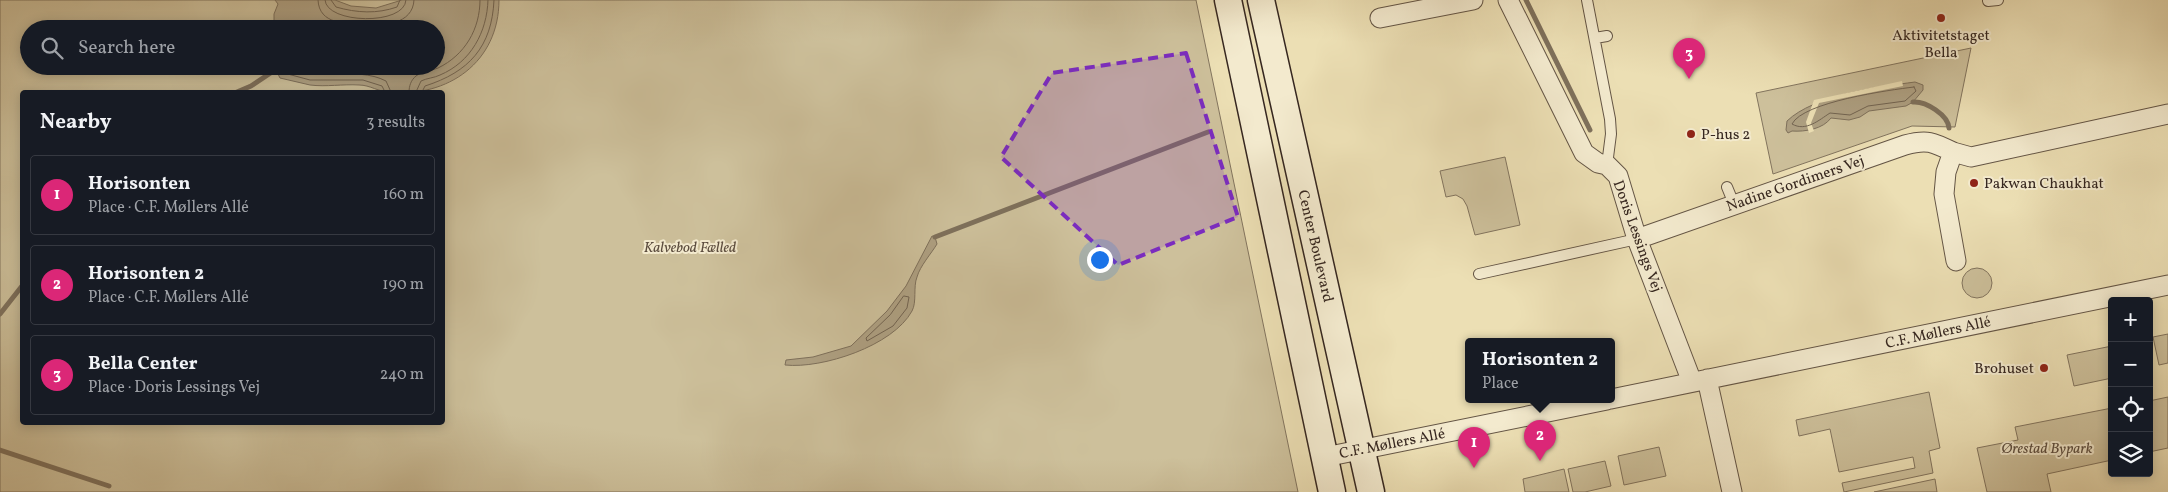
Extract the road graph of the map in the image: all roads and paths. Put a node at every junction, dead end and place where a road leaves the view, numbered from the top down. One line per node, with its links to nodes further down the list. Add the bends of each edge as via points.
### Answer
1 (1228, 0): 20 (street)
2 (1261, 0): 19 (street, Center Boulevard)
3 (1473, 0): 6 (street)
4 (1508, 0): 11 (street, Doris Lessings Vej, via 1584,153)
5 (1587, 0): 8 (lane)
6 (1380, 18)
7 (1607, 36): 8 (lane)
8 (1595, 38): 11 (lane, via 1611,134)
9 (2168, 114): 10 (street, Nadine Gordimers Vej, via 1971,157)
10 (1953, 152): 12 (street, Nadine Gordimers Vej, via 1934,142 1915,142 1730,196); 13 (street, via 1946,172 1944,194)
11 (1607, 165): 12 (street, Doris Lessings Vej, via 1618,176)
12 (1637, 239): 14 (lane); 16 (street, Doris Lessings Vej)
13 (1956, 260)
14 (1479, 274)
15 (2168, 285): 16 (street, C.F. Møllers Allé)
16 (1700, 381): 17 (street, C.F. Møllers Allé); 23 (street)
17 (1615, 398)
18 (1592, 403): 19 (street, C.F. Møllers Allé)
19 (1362, 450): 20 (street, C.F. Møllers Allé); 22 (street, Center Boulevard)
20 (1325, 457): 21 (street)
21 (1332, 492)
22 (1370, 492)
23 (1732, 492)

